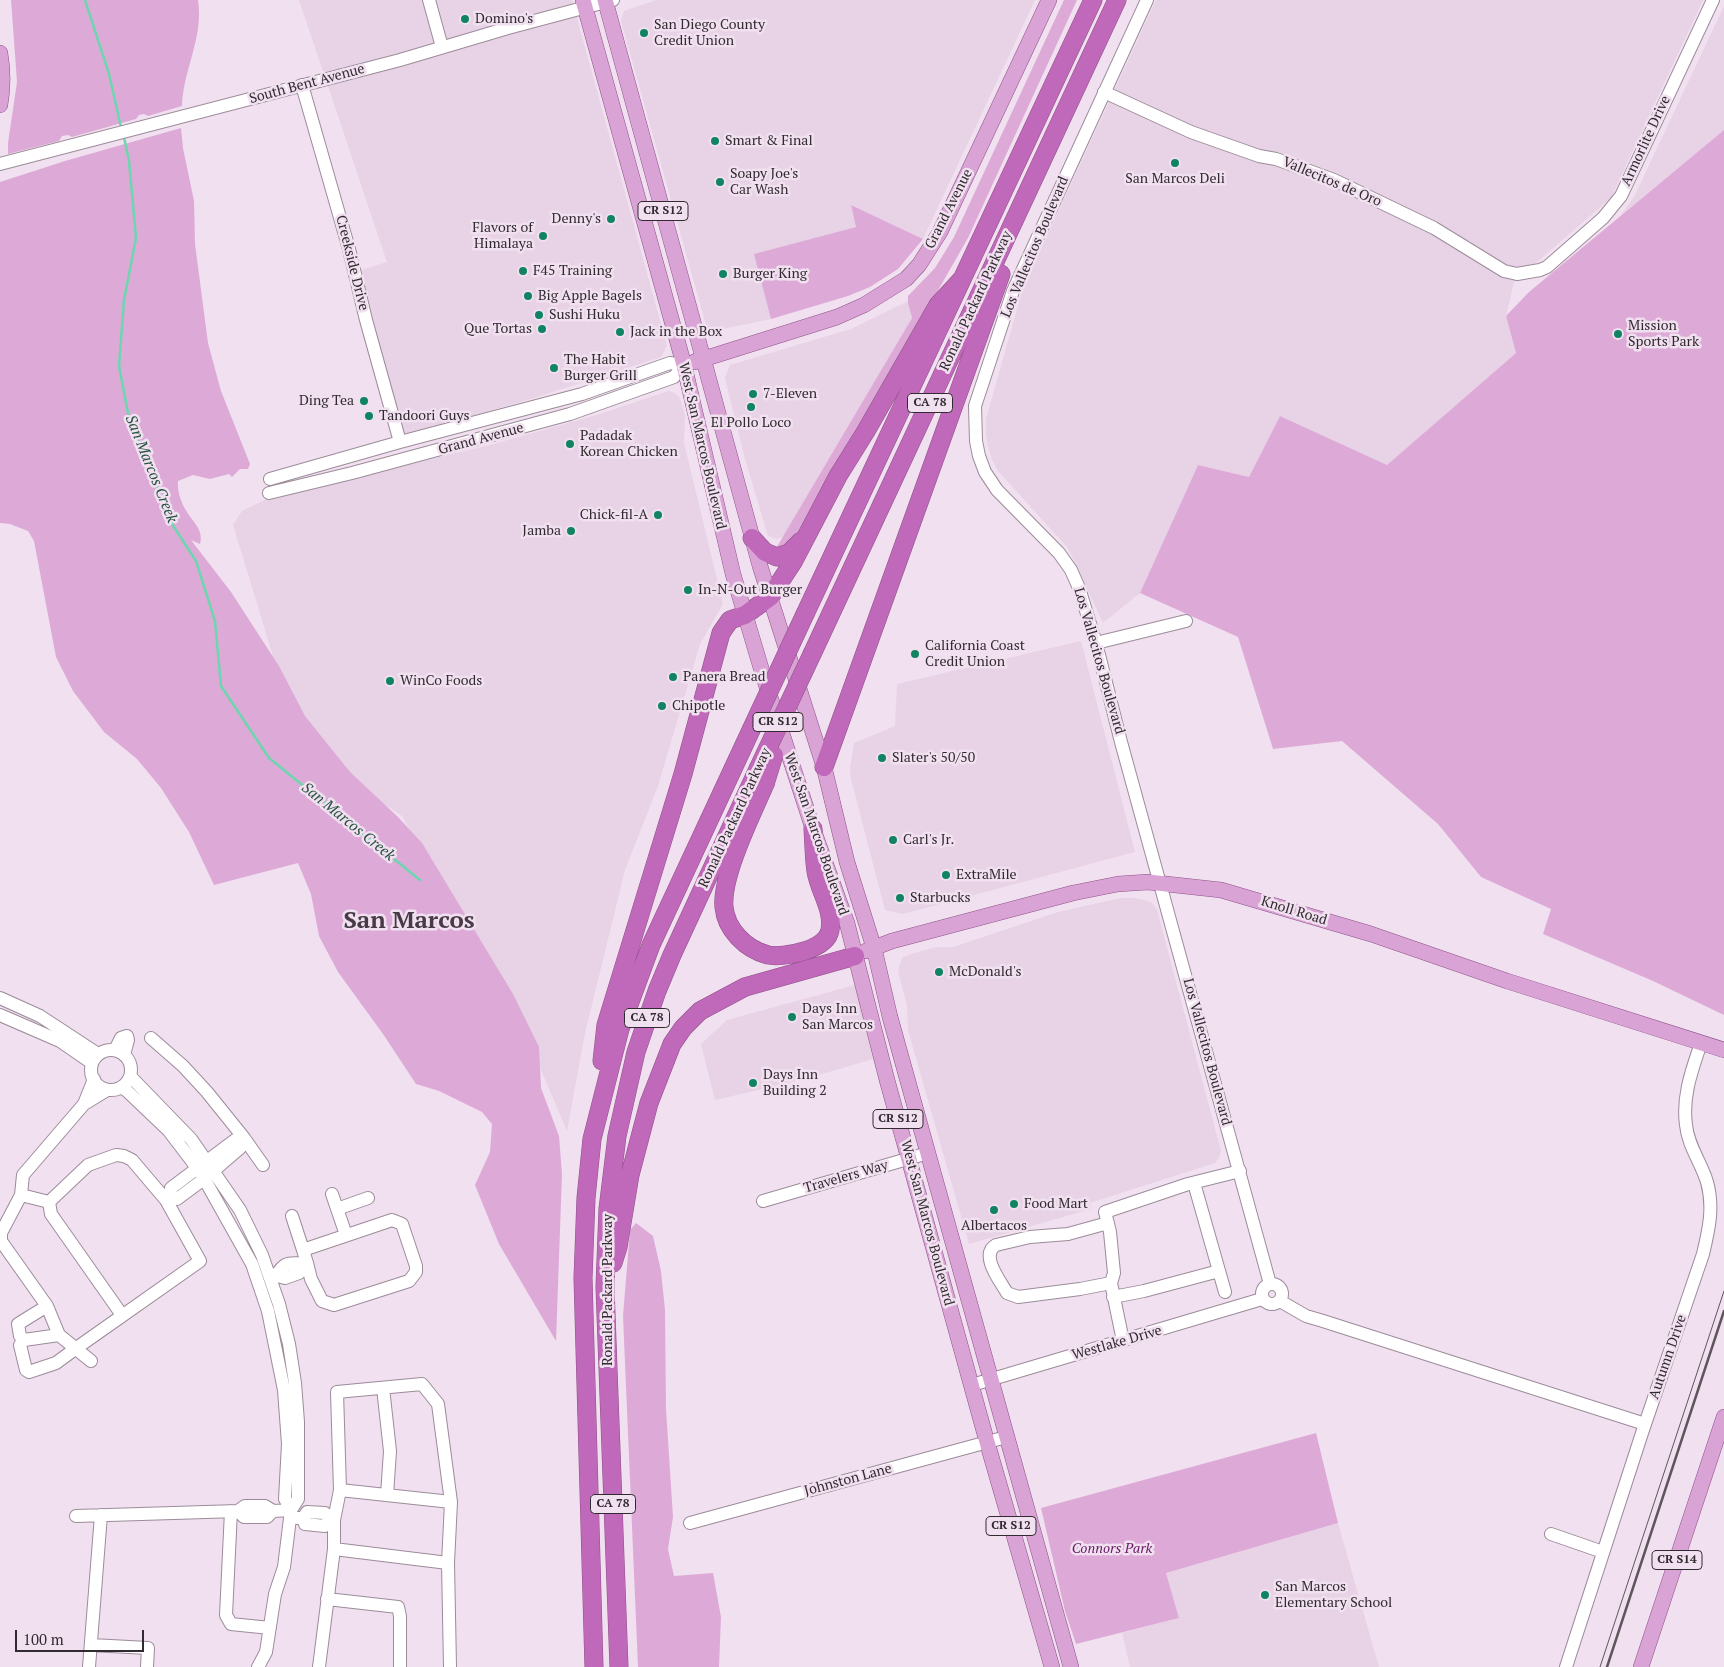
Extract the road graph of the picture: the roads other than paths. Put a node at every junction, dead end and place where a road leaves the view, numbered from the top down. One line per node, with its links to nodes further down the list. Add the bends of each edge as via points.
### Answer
1 (429, 0): 9 (street)
2 (1049, 0): 18 (main road, Grand Avenue, via 940,232 906,279 864,305 837,317)
3 (1093, 0): 17 (highway, Ronald Packard Parkway / CA 78)
4 (1117, 0): 14 (highway, Ronald Packard Parkway / CA 78)
5 (1147, 0): 12 (street, Los Vallecitos Boulevard)
6 (1712, 0): 16 (street, Armorlite Drive, via 1621,196 1603,218)
7 (608, 1): 8 (street, South Bent Avenue); 18 (main road, West San Marcos Boulevard / CR S12)
8 (585, 4): 9 (street, South Bent Avenue); 19 (main road, West San Marcos Boulevard / CR S12)
9 (442, 47): 11 (street, South Bent Avenue)
10 (0, 53): 13 (main road)
11 (302, 85): 15 (street, South Bent Avenue); 20 (street, Creekside Drive)
12 (1104, 92): 16 (street, Vallecitos de Oro, via 1191,132 1334,180 1434,228 1504,271 1517,274 1540,270); 28 (street, Los Vallecitos Boulevard, via 1013,291 975,406 976,441 985,472 997,490 1060,553 1079,588)
13 (0, 105)
14 (1045, 153): 29 (highway); 30 (highway, Ronald Packard Parkway / CA 78, bridge, via 792,697)
15 (4, 163)
16 (1551, 261)
17 (962, 279): 23 (highway, via 938,305 838,476); 51 (highway, Ronald Packard Parkway / CA 78, bridge, via 651,945 620,1029)
18 (703, 360): 19 (main road, Grand Avenue); 24 (main road, West San Marcos Boulevard / CR S12)
19 (684, 366): 20 (street, Grand Avenue, via 670,363 582,394); 22 (street, Grand Avenue, via 674,377 578,412); 26 (main road, West San Marcos Boulevard / CR S12)
20 (400, 442): 21 (street, Grand Avenue)
21 (270, 479)
22 (269, 493)
23 (809, 534): 24 (highway, via 789,553 777,557 765,552); 25 (highway)
24 (752, 538): 25 (main road, West San Marcos Boulevard / CR S12)
25 (770, 597): 26 (highway); 29 (main road, West San Marcos Boulevard / CR S12)
26 (745, 615): 31 (main road, West San Marcos Boulevard / CR S12); 51 (highway, via 730,620 721,633 714,654 683,774 606,1025)
27 (1186, 620): 28 (street)
28 (1096, 643): 32 (street, Los Vallecitos Boulevard)
29 (824, 767): 33 (main road, West San Marcos Boulevard / CR S12, via 847,862)
30 (761, 777): 31 (highway, via 727,879 724,907 728,921 742,941 766,954 809,950 819,946 830,932 831,919 816,872); 74 (highway, Ronald Packard Parkway / CA 78, via 672,955 636,1052 622,1108 612,1172)
31 (813, 829): 34 (main road, West San Marcos Boulevard / CR S12, via 847,923)
32 (1160, 882): 33 (main road, Knoll Road, via 1118,884 1073,893); 40 (main road, Knoll Road, via 1222,890 1371,934); 56 (street, Los Vallecitos Boulevard)
33 (874, 948): 34 (main road, Knoll Road); 41 (main road, West San Marcos Boulevard / CR S12)
34 (855, 956): 36 (main road, West San Marcos Boulevard / CR S12); 74 (highway, via 745,987 700,1011 683,1028 672,1044 649,1103)
35 (0, 998): 44 (street, via 40,1016)
36 (870, 1013): 41 (main road, via 882,1018 885,1029); 53 (main road, West San Marcos Boulevard / CR S12)
37 (0, 1015): 44 (street)
38 (129, 1032): 43 (street)
39 (151, 1038): 50 (street, via 207,1092)
40 (1701, 1043): 42 (main road, Knoll Road); 90 (street, Autumn Drive, via 1686,1094 1686,1126 1690,1145 1707,1182 1710,1227)
41 (898, 1044): 52 (main road, West San Marcos Boulevard / CR S12)
42 (1724, 1050)
43 (120, 1052): 44 (street, via 109,1050); 45 (street, via 130,1064)
44 (95, 1059): 46 (street)
45 (130, 1076): 47 (street); 55 (street, via 191,1139)
46 (94, 1079): 48 (street); 49 (street)
47 (121, 1087): 48 (street); 55 (street)
48 (107, 1090): 49 (street)
49 (84, 1104): 59 (street, via 23,1175)
50 (243, 1139): 54 (street); 55 (street, via 240,1148)
51 (592, 1139): 116 (highway, Ronald Packard Parkway / CA 78, via 583,1278)
52 (928, 1153): 53 (street, Travelers Way); 86 (main road, West San Marcos Boulevard / CR S12)
53 (909, 1158): 62 (street, Travelers Way); 87 (main road, West San Marcos Boulevard / CR S12)
54 (263, 1165)
55 (205, 1170): 60 (street, via 171,1188); 71 (street, via 240,1210 262,1255)
56 (1240, 1171): 57 (street); 73 (street, Los Vallecitos Boulevard)
57 (1194, 1183): 66 (street, via 1105,1212); 70 (street)
58 (332, 1194): 64 (street)
59 (21, 1195): 63 (street); 79 (street, via 1,1233 1,1241)
60 (168, 1198): 63 (street, via 132,1160 116,1155 88,1165); 80 (street, via 200,1261)
61 (368, 1198): 64 (street)
62 (763, 1201)
63 (49, 1202): 80 (street, via 51,1214)
64 (337, 1209): 67 (street)
65 (292, 1216): 68 (street)
66 (1108, 1223): 72 (street, via 1114,1273); 72 (street, via 1068,1234 1030,1237 996,1245 989,1253 1007,1293 1018,1297)
67 (346, 1235): 68 (street); 69 (street, via 397,1221 402,1224 416,1272 409,1280 334,1305 322,1301)
68 (303, 1250): 69 (street)
69 (305, 1263): 71 (street, via 295,1262 281,1268)
70 (1219, 1271): 75 (street); 76 (street)
71 (268, 1279): 99 (street, via 280,1304 295,1383 298,1499)
72 (1111, 1283): 76 (street)
73 (1270, 1284): 77 (street, via 1262,1289); 78 (street, via 1281,1289)
74 (606, 1287): 117 (highway, Ronald Packard Parkway / CA 78)
75 (1225, 1292)
76 (1113, 1297): 83 (street)
77 (1262, 1299): 78 (street, via 1269,1304); 83 (street, Westlake Drive)
78 (1280, 1301): 90 (street, via 1306,1316)
79 (47, 1306): 81 (street); 82 (street, via 18,1324)
80 (122, 1315): 84 (street)
81 (59, 1335): 82 (street); 84 (street)
82 (24, 1340): 84 (street, via 20,1346 29,1372 56,1362)
83 (1123, 1341): 86 (street, Westlake Drive)
84 (75, 1349): 85 (street)
85 (91, 1361)
86 (991, 1379): 87 (street, Westlake Drive); 91 (main road, West San Marcos Boulevard / CR S12)
87 (972, 1385): 92 (main road, West San Marcos Boulevard / CR S12)
88 (383, 1388): 94 (street, via 337,1392); 95 (street, via 390,1451); 96 (street, via 422,1384 438,1404)
89 (1724, 1417): 93 (main road, CR S14)
90 (1645, 1424): 105 (street, Autumn Drive)
91 (1006, 1437): 92 (street, Johnston Lane); 119 (main road, West San Marcos Boulevard / CR S12)
92 (987, 1442): 102 (street, Johnston Lane); 118 (main road, West San Marcos Boulevard / CR S12)
93 (1718, 1454): 121 (main road, CR S14)
94 (340, 1490): 95 (street); 101 (street)
95 (387, 1495): 96 (street)
96 (451, 1502): 106 (street)
97 (234, 1511): 98 (street); 99 (street, via 244,1516 267,1517 272,1511); 108 (street, via 226,1614 231,1624)
98 (101, 1515): 100 (street); 109 (street)
99 (295, 1515): 101 (street, via 305,1524 325,1526); 108 (street)
100 (76, 1516)
101 (332, 1520): 104 (street)
102 (690, 1523)
103 (1551, 1534): 105 (street)
104 (334, 1550): 106 (street); 107 (street)
105 (1604, 1552): 120 (street, Autumn Drive)
106 (448, 1563): 115 (street)
107 (327, 1599): 113 (street); 114 (street, via 398,1607)
108 (270, 1628): 112 (street, via 266,1652)
109 (91, 1645): 110 (street); 111 (street, via 148,1648)
110 (89, 1667)
111 (147, 1667)
112 (258, 1667)
113 (319, 1667)
114 (400, 1667)
115 (450, 1667)
116 (594, 1667)
117 (618, 1667)
118 (1052, 1667)
119 (1071, 1667)
120 (1566, 1667)
121 (1641, 1667)

